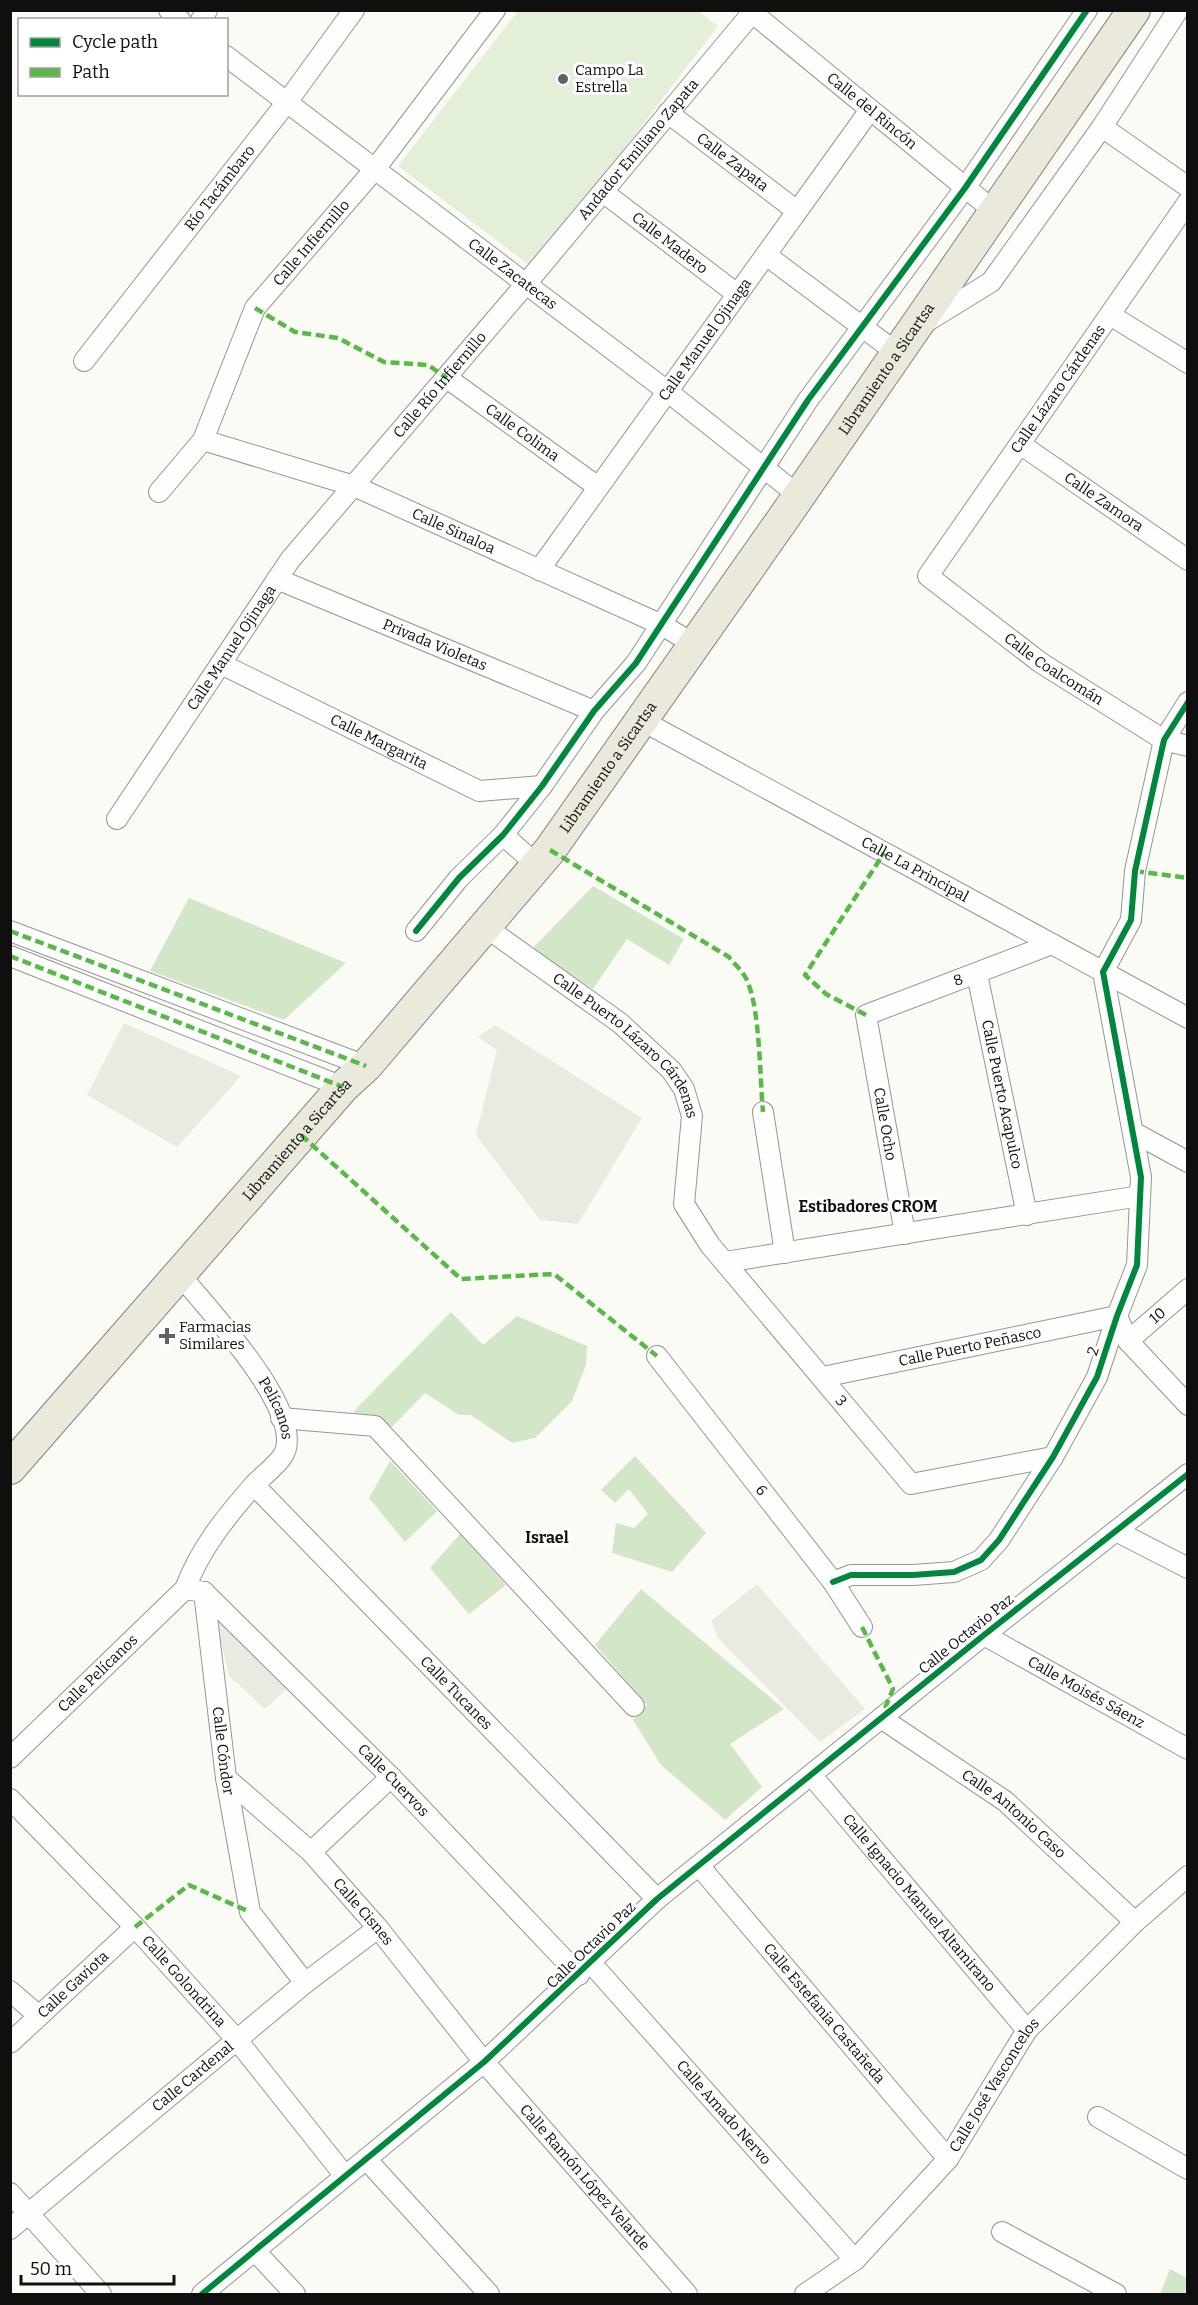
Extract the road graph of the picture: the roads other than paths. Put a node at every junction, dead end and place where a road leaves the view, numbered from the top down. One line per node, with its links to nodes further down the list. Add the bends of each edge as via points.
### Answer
1 (354, 10): 8 (street, Río Tacámbaro)
2 (495, 10): 12 (street, Calle Infiernillo)
3 (1087, 10): 14 (street)
4 (1134, 10): 17 (main road, Libramiento a Sicartsa)
5 (1178, 10): 11 (street)
6 (750, 12): 9 (street, Calle del Rincón); 10 (street, Andador Emiliano Zapata)
7 (228, 58): 8 (street, Calle Zacatecas)
8 (287, 102): 12 (street, Calle Zacatecas); 25 (street, Río Tacámbaro)
9 (870, 110): 14 (street, Calle del Rincón); 16 (street, Calle Manuel Ojinaga)
10 (668, 113): 15 (street, Andador Emiliano Zapata); 16 (street, Calle Zapata)
11 (1102, 127): 13 (street); 24 (street, via 991,282)
12 (375, 169): 20 (street, Calle Zacatecas); 29 (street, Calle Infiernillo, via 255,308)
13 (1188, 187)
14 (965, 188): 17 (street, Calle del Rincón); 23 (street)
15 (603, 192): 20 (street, Andador Emiliano Zapata); 21 (street, Calle Madero)
16 (797, 211): 19 (street, Calle Manuel Ojinaga)
17 (994, 211): 24 (main road, Libramiento a Sicartsa)
18 (1185, 213): 22 (street, Calle Lázaro Cárdenas)
19 (766, 255): 21 (street, Calle Manuel Ojinaga); 23 (street)
20 (525, 285): 27 (street, Calle Río Infiernillo); 28 (street, Calle Zacatecas)
21 (738, 294): 28 (street, Calle Manuel Ojinaga)
22 (1110, 315): 26 (street); 30 (street, Calle Lázaro Cárdenas)
23 (864, 328): 24 (street); 31 (street)
24 (904, 342): 35 (main road, Libramiento a Sicartsa)
25 (84, 361)
26 (1188, 363)
27 (447, 378): 32 (street, Calle Río Infiernillo); 33 (street, Calle Colima)
28 (667, 391): 31 (street, Calle Zacatecas); 33 (street, Calle Manuel Ojinaga)
29 (203, 440): 32 (street, Calle Sinaloa); 34 (street, Calle Infiernillo)
30 (1020, 444): 36 (street, Calle Zamora); 38 (street, Calle Lázaro Cárdenas)
31 (762, 468): 35 (street, Calle Zacatecas); 40 (street)
32 (354, 486): 37 (street, Calle Sinaloa); 39 (street, Calle Manuel Ojinaga)
33 (598, 487): 37 (street, Calle Manuel Ojinaga)
34 (159, 492)
35 (798, 495): 41 (main road, Libramiento a Sicartsa)
36 (1188, 560)
37 (539, 570): 40 (street, Calle Sinaloa)
38 (928, 576): 46 (street, Calle Coalcomán, via 1041,663)
39 (277, 579): 42 (street, Calle Manuel Ojinaga); 44 (street, Privada Violetas)
40 (662, 625): 41 (street, Calle Sinaloa); 44 (street, via 636,663)
41 (695, 645): 45 (main road, Libramiento a Sicartsa)
42 (221, 664): 48 (street, Calle Margarita, via 479,790); 49 (street, Calle Manuel Ojinaga)
43 (1188, 702): 46 (street)
44 (594, 711): 48 (street)
45 (641, 720): 51 (main road, Libramiento a Sicartsa); 55 (street, Calle La Principal)
46 (1164, 740): 47 (street, Calle Coalcomán); 57 (street, via 1135,871 1131,920)
47 (1188, 746)
48 (542, 786): 50 (street)
49 (117, 819)
50 (502, 835): 51 (street); 53 (street, via 479,856)
51 (537, 865): 52 (main road, Libramiento a Sicartsa)
52 (484, 926): 61 (main road, Libramiento a Sicartsa); 67 (street, Calle Puerto Lázaro Cárdenas, via 620,1023 671,1070 684,1089 692,1116)
53 (416, 931)
54 (10, 932): 61 (street)
55 (1052, 944): 57 (street, Calle La Principal); 58 (street, 8)
56 (10, 956): 62 (street)
57 (1103, 972): 60 (street, Calle La Principal); 64 (street, 2)
58 (977, 974): 59 (street, 8); 68 (street, Calle Puerto Acapulco)
59 (866, 1015): 69 (street, Calle Ocho)
60 (1188, 1018)
61 (366, 1066): 62 (main road, Libramiento a Sicartsa)
62 (343, 1087): 72 (main road, Libramiento a Sicartsa)
63 (763, 1112): 70 (street)
64 (1133, 1132): 65 (street); 66 (street, 2, via 1141,1176)
65 (1188, 1162)
66 (1140, 1196): 68 (street); 74 (street, 2, via 1137,1265)
67 (684, 1203): 71 (street, 3)
68 (1027, 1215): 69 (street)
69 (905, 1234): 70 (street)
70 (785, 1253): 71 (street)
71 (725, 1262): 77 (street, 3)
72 (181, 1276): 79 (street, Pelícanos, via 272,1390); 81 (main road, Libramiento a Sicartsa)
73 (1188, 1289): 75 (street, 10)
74 (1117, 1316): 75 (street); 77 (street, Calle Puerto Peñasco); 80 (street, 2, via 1097,1377)
75 (1128, 1341): 78 (street)
76 (657, 1356): 86 (street, 6)
77 (823, 1377): 80 (street, 3, via 911,1484)
78 (1188, 1405)
79 (281, 1418): 83 (street, Pelícanos, via 286,1434 283,1455); 90 (street, via 375,1426)
80 (1053, 1457): 86 (street, 2, via 999,1540 981,1560 954,1572 851,1575)
81 (10, 1468)
82 (1188, 1474): 84 (street, Calle Octavio Paz)
83 (254, 1485): 87 (street, Calle Pelícanos, via 194,1563); 101 (street, Calle Tucanes)
84 (1116, 1531): 85 (street); 89 (street, Calle Octavio Paz)
85 (1188, 1568)
86 (833, 1582): 88 (street, 6)
87 (194, 1590): 93 (street, Calle Pelícanos); 95 (street, Calle Cuervos); 96 (street, Calle Cóndor)
88 (862, 1627)
89 (984, 1635): 91 (street, Calle Octavio Paz); 92 (street, Calle Moisés Sáenz)
90 (634, 1706)
91 (881, 1718): 94 (street, Calle Octavio Paz); 102 (street, Calle Antonio Caso, via 1005,1801)
92 (1188, 1749)
93 (10, 1758)
94 (812, 1776): 99 (street, Calle Octavio Paz); 109 (street, Calle Ignacio Manuel Altamirano)
95 (391, 1777): 98 (street); 105 (street, Calle Cuervos)
96 (226, 1778): 98 (street, Calle Cisnes); 106 (street, Calle Cóndor, via 250,1911)
97 (10, 1799): 103 (street, Calle Golondrina)
98 (311, 1852): 104 (street, Calle Cisnes)
99 (700, 1867): 101 (street, Calle Octavio Paz); 115 (street, Calle Estefania Castañeda)
100 (1188, 1876): 102 (street, Calle José Vasconcelos)
101 (657, 1899): 105 (street, Calle Octavio Paz)
102 (1135, 1922): 109 (street, Calle José Vasconcelos)
103 (135, 1927): 108 (street, Calle Gaviota); 110 (street, Calle Golondrina)
104 (378, 1928): 106 (street, Calle Cardenal); 112 (street, Calle Cisnes)
105 (585, 1969): 112 (street, Calle Octavio Paz); 123 (street, Calle Amado Nervo)
106 (305, 1983): 110 (street, Calle Cardenal)
107 (10, 1991): 108 (street)
108 (39, 2016): 111 (street, Calle Gaviota)
109 (1027, 2030): 115 (street, Calle José Vasconcelos)
110 (237, 2040): 117 (street, Calle Golondrina); 119 (street, Calle Cardenal)
111 (10, 2043)
112 (484, 2062): 114 (street, Calle Octavio Paz); 128 (street, Calle Ramón López Velarde)
113 (1098, 2117): 116 (street)
114 (366, 2159): 117 (street, Calle Octavio Paz); 127 (street)
115 (948, 2159): 123 (street, Calle José Vasconcelos)
116 (1188, 2169)
117 (345, 2176): 122 (street, Calle Octavio Paz)
118 (10, 2193): 119 (street)
119 (28, 2214): 120 (street, Calle Cardenal); 124 (street)
120 (10, 2229)
121 (1002, 2232): 130 (street)
122 (255, 2251): 125 (street, Calle Octavio Paz); 126 (street)
123 (855, 2260): 129 (street, Calle José Vasconcelos)
124 (101, 2295)
125 (202, 2295)
126 (295, 2295)
127 (489, 2295)
128 (687, 2295)
129 (805, 2295)
130 (1116, 2295)

